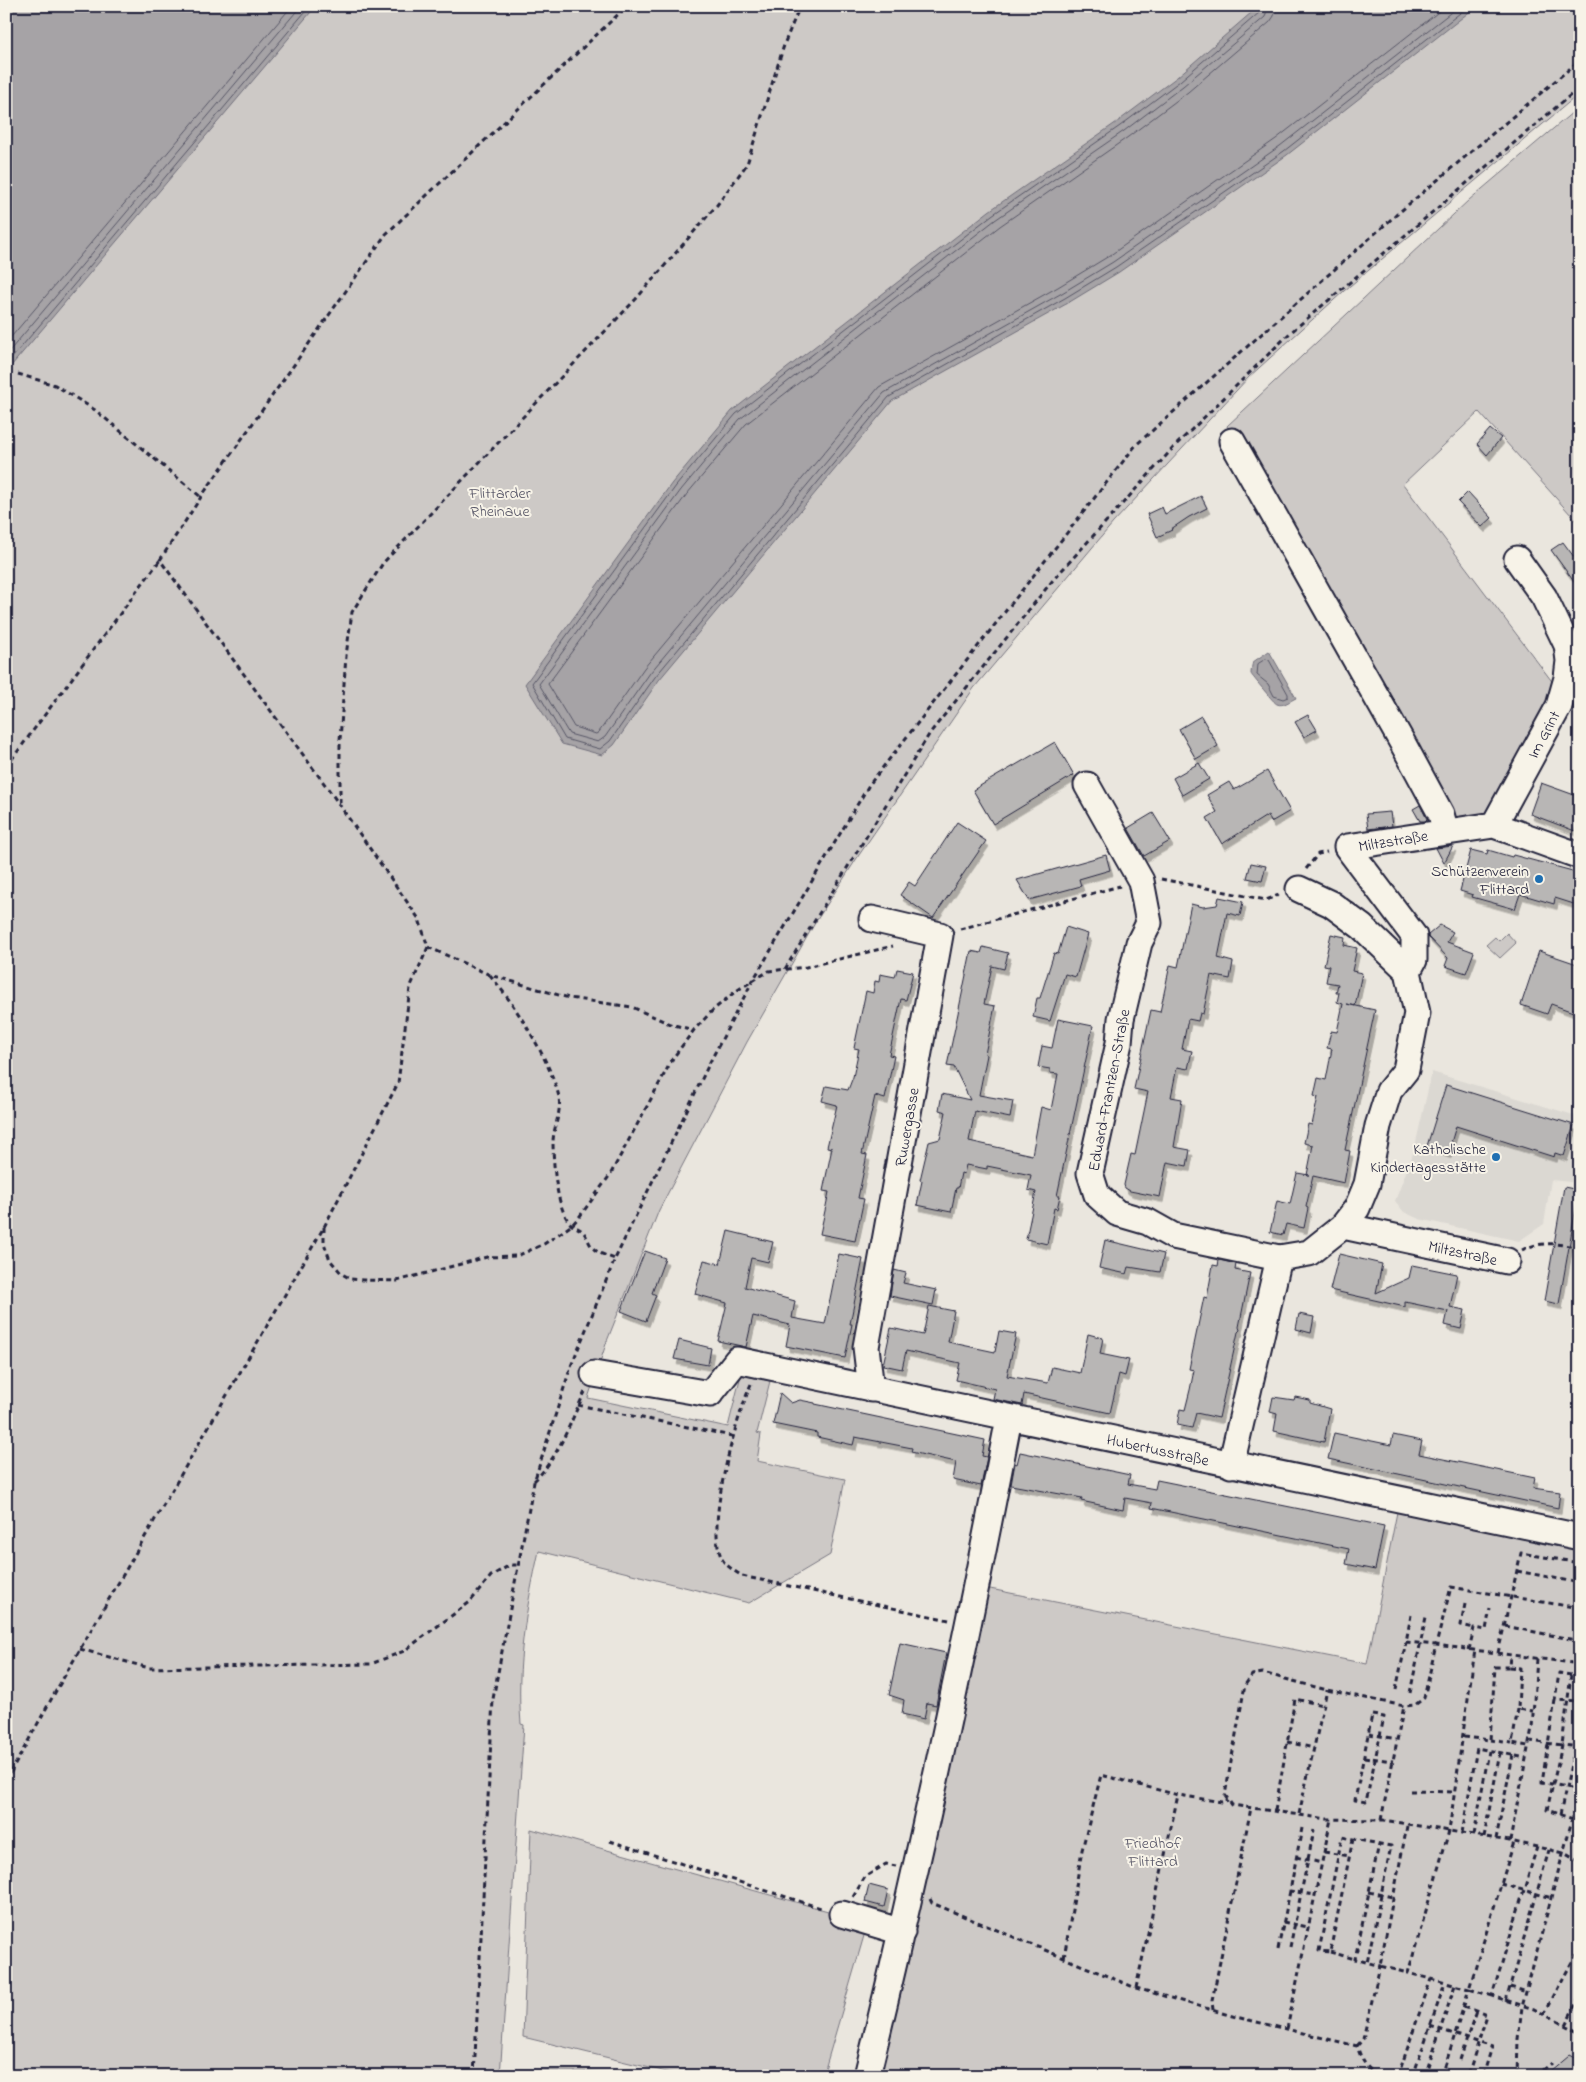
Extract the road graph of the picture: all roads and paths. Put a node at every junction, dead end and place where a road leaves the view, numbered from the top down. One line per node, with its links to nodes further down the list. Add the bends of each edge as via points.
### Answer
1 (627, 6): 7 (path, via 386,234)
2 (800, 6): 12 (path, via 785,42 747,164 722,198 636,299 383,562 352,612 340,740)
3 (1580, 60): 26 (path, via 1396,215 1136,445 869,785)
4 (1580, 87): 23 (path, via 1290,333 1175,446 1053,580 930,733)
5 (18, 374): 7 (path, via 55,384 96,410)
6 (1232, 441): 14 (street, via 1402,742 1441,814)
7 (201, 497): 9 (path)
8 (1518, 559): 13 (street, Im Grint, via 1544,597 1567,645 1569,660 1559,706)
9 (160, 560): 10 (path); 12 (path)
10 (6, 767)
11 (1087, 785): 17 (street, Eduard-Frantzen-Straße)
12 (340, 805): 22 (path, via 419,919)
13 (1494, 825): 14 (street, Miltzstraße); 16 (street, Miltzstraße)
14 (1446, 832): 15 (street, Miltzstraße)
15 (1347, 847): 18 (path, via 1318,854 1306,869); 24 (street, Miltzstraße, via 1414,936 1414,960)
16 (1580, 856)
17 (1141, 881): 18 (path, via 1163,878 1266,900); 20 (path); 32 (street, Eduard-Frantzen-Straße, via 1149,923 1139,943 1121,1019 1119,1043 1090,1173 1097,1195 1117,1213 1148,1222 1173,1236)
18 (1298, 889): 24 (street, via 1331,904 1362,927)
19 (872, 919): 20 (street)
20 (940, 935): 37 (street, Ruwergasse, via 866,1346)
21 (902, 944): 23 (path)
22 (428, 947): 25 (path); 30 (path, via 410,988 398,1084)
23 (785, 969): 26 (path, via 769,971)
24 (1408, 971): 29 (street, Miltzstraße, via 1417,1013 1406,1070 1389,1091 1378,1126 1367,1184 1357,1208)
25 (490, 975): 27 (path, via 570,998 632,1007 670,1024); 28 (path, via 532,1037 558,1092 560,1105 553,1139 555,1163 561,1206)
26 (752, 982): 27 (path, via 713,1010); 33 (path)
27 (694, 1030): 28 (path, via 673,1058 610,1175)
28 (572, 1225): 30 (path, via 544,1244 517,1256 487,1257 397,1281 351,1279 342,1274 330,1260 324,1243); 33 (path, via 582,1230 597,1252)
29 (1343, 1226): 32 (street, Miltzstraße, via 1309,1253); 34 (street, Miltzstraße)
30 (324, 1227): 61 (path)
31 (1580, 1248): 34 (path, Miltzstraße, via 1538,1244)
32 (1278, 1258): 41 (street)
33 (615, 1259): 42 (path, via 572,1366)
34 (1507, 1261)
35 (765, 1366): 36 (street, Hubertusstraße, via 737,1360 710,1394); 37 (street, Hubertusstraße); 40 (path, via 752,1380)
36 (594, 1374): 38 (path)
37 (871, 1389): 39 (street, Hubertusstraße)
38 (578, 1405): 40 (path); 42 (path, via 559,1448 546,1470)
39 (1009, 1418): 41 (street, Hubertusstraße); 54 (street)
40 (732, 1436): 54 (path, via 718,1509 717,1545 723,1561 729,1566 742,1576)
41 (1231, 1465): 43 (street, Hubertusstraße)
42 (534, 1482): 45 (path)
43 (1580, 1537)
44 (1580, 1563): 46 (path, via 1521,1553)
45 (518, 1565): 61 (path, via 510,1565 491,1576 470,1602 404,1651 371,1664 149,1668); 193 (path, via 493,1699)
46 (1517, 1571): 47 (path); 48 (path)
47 (1580, 1583)
48 (1512, 1597): 51 (path); 55 (path); 60 (path, via 1451,1587)
49 (1465, 1604): 56 (path, via 1460,1625)
50 (1490, 1608): 56 (path, via 1486,1630)
51 (1580, 1608)
52 (1411, 1615): 58 (path)
53 (1426, 1617): 59 (path)
54 (968, 1625): 141 (street)
55 (1505, 1626): 57 (path); 64 (path)
56 (1474, 1628): 62 (path)
57 (1580, 1640)
58 (1406, 1642): 59 (path); 72 (path)
59 (1420, 1643): 60 (path); 73 (path)
60 (1436, 1645): 62 (path); 79 (path, via 1424,1698 1415,1705)
61 (80, 1649): 104 (path)
62 (1470, 1650): 63 (path)
63 (1475, 1650): 64 (path); 85 (path)
64 (1498, 1653): 65 (path)
65 (1510, 1655): 66 (path); 68 (path)
66 (1537, 1659): 67 (path); 81 (path)
67 (1580, 1664)
68 (1509, 1667): 80 (path, via 1520,1668); 87 (path, via 1495,1667)
69 (1571, 1675): 70 (path); 75 (path, via 1559,1673); 76 (path)
70 (1580, 1676)
71 (1326, 1690): 78 (path); 79 (path); 111 (path, via 1263,1674 1252,1676 1246,1685 1225,1795)
72 (1396, 1690)
73 (1410, 1693)
74 (1580, 1695): 77 (path)
75 (1555, 1700): 76 (path); 91 (path)
76 (1568, 1701): 77 (path); 92 (path)
77 (1579, 1701): 82 (path)
78 (1323, 1705): 89 (path, via 1295,1699); 96 (path)
79 (1404, 1706): 86 (path)
80 (1518, 1709): 81 (path); 90 (path)
81 (1533, 1711): 88 (path)
82 (1578, 1730): 94 (path)
83 (1369, 1734): 84 (path); 84 (path, via 1372,1715 1384,1717); 100 (path)
84 (1380, 1736): 86 (path); 101 (path)
85 (1464, 1737): 87 (path); 109 (path)
86 (1397, 1739): 103 (path)
87 (1490, 1740): 90 (path)
88 (1529, 1741): 91 (path); 93 (path)
89 (1287, 1742): 96 (path); 113 (path)
90 (1512, 1743): 93 (path)
91 (1549, 1743): 92 (path); 105 (path, via 1542,1782)
92 (1562, 1745): 94 (path); 105 (path)
93 (1528, 1746): 102 (path)
94 (1574, 1746): 95 (path); 106 (path)
95 (1580, 1747)
96 (1314, 1748): 114 (path)
97 (1489, 1751): 98 (path); 123 (path, via 1477,1748); 124 (path)
98 (1500, 1753): 99 (path); 125 (path)
99 (1513, 1755): 102 (path); 127 (path)
100 (1364, 1757): 101 (path); 101 (path, via 1355,1800 1366,1802)
101 (1375, 1758): 103 (path)
102 (1526, 1758): 129 (path)
103 (1393, 1761): 118 (path)
104 (6, 1781)
105 (1553, 1784): 106 (path); 115 (path, via 1547,1810)
106 (1566, 1787): 108 (path); 115 (path)
107 (1410, 1790): 109 (path)
108 (1580, 1790): 117 (path)
109 (1455, 1792): 122 (path)
110 (1178, 1795): 111 (path, via 1222,1802); 161 (path, via 1101,1775 1082,1850); 170 (path)
111 (1228, 1800): 112 (path, via 1232,1806)
112 (1251, 1808): 113 (path); 178 (path, via 1212,2001)
113 (1275, 1811): 114 (path)
114 (1299, 1814): 116 (path)
115 (1560, 1815): 117 (path)
116 (1331, 1819): 118 (path); 133 (path)
117 (1573, 1819): 134 (path)
118 (1380, 1820): 119 (path)
119 (1407, 1826): 122 (path); 150 (path)
120 (1302, 1828): 137 (path)
121 (1314, 1830): 138 (path)
122 (1449, 1831): 123 (path); 165 (path)
123 (1462, 1833): 124 (path)
124 (1474, 1835): 125 (path)
125 (1484, 1837): 127 (path)
126 (1353, 1839): 130 (path); 135 (path, via 1342,1837); 136 (path)
127 (1496, 1839): 129 (path)
128 (610, 1841): 152 (path)
129 (1512, 1842): 131 (path); 142 (path)
130 (1379, 1844): 145 (path); 149 (path, via 1391,1846)
131 (1537, 1847): 132 (path); 143 (path)
132 (1549, 1850): 134 (path); 147 (path)
133 (1324, 1852): 135 (path); 140 (path)
134 (1564, 1853): 139 (path); 151 (path)
135 (1338, 1854): 136 (path); 160 (path, via 1319,1951)
136 (1350, 1856): 160 (path)
137 (1296, 1857): 138 (path); 144 (path)
138 (1308, 1860): 140 (path); 146 (path)
139 (1580, 1862)
140 (1322, 1863): 148 (path)
141 (915, 1871): 152 (path, via 886,1864 865,1878); 156 (street); 161 (path, via 932,1903)
142 (1501, 1884): 143 (path); 171 (path)
143 (1524, 1890): 147 (path); 173 (path)
144 (1290, 1891): 146 (path); 153 (path)
145 (1369, 1892): 149 (path); 162 (path)
146 (1302, 1893): 148 (path); 154 (path)
147 (1537, 1894): 151 (path); 169 (path)
148 (1315, 1895): 155 (path)
149 (1381, 1895): 150 (path); 163 (path)
150 (1393, 1897): 164 (path)
151 (1552, 1898): 172 (path)
152 (842, 1914): 156 (street)
153 (1283, 1922): 154 (path); 159 (path)
154 (1294, 1925): 155 (path); 157 (path)
155 (1308, 1928): 183 (path)
156 (902, 1932): 194 (street)
157 (1290, 1947)
158 (1580, 1947): 180 (path)
159 (1278, 1948)
160 (1330, 1952): 162 (path)
161 (1064, 1958): 170 (path)
162 (1355, 1959): 163 (path)
163 (1367, 1963): 164 (path)
164 (1380, 1966): 165 (path); 189 (path, via 1363,2040)
165 (1408, 1973): 166 (path)
166 (1431, 1979): 167 (path); 195 (path)
167 (1445, 1982): 168 (path); 182 (path)
168 (1455, 1985): 171 (path); 184 (path)
169 (1510, 1987): 172 (path); 175 (path)
170 (1136, 1988): 178 (path)
171 (1469, 1989): 173 (path); 177 (path)
172 (1526, 1992): 176 (path)
173 (1492, 1996): 175 (path)
174 (1580, 1996): 181 (path)
175 (1506, 2001): 176 (path)
176 (1522, 2006): 180 (path); 201 (path)
177 (1464, 2007): 179 (path); 186 (path)
178 (1213, 2010): 183 (path)
179 (1476, 2011): 187 (path); 188 (path, via 1487,2015)
180 (1544, 2014): 181 (path)
181 (1565, 2025): 185 (path)
182 (1430, 2026): 184 (path); 196 (path)
183 (1287, 2029): 189 (path)
184 (1440, 2030): 186 (path); 197 (path)
185 (1579, 2032)
186 (1455, 2034): 187 (path); 198 (path)
187 (1467, 2039): 188 (path); 190 (path)
188 (1479, 2043): 199 (path); 200 (path, via 1492,2047)
189 (1357, 2046): 192 (path, via 1362,2059)
190 (1460, 2060)
191 (1552, 2064): 202 (path)
192 (1376, 2075)
193 (474, 2076)
194 (867, 2076)
195 (1398, 2076)
196 (1413, 2076)
197 (1425, 2076)
198 (1442, 2076)
199 (1470, 2076)
200 (1483, 2076)
201 (1517, 2076)
202 (1536, 2076)

